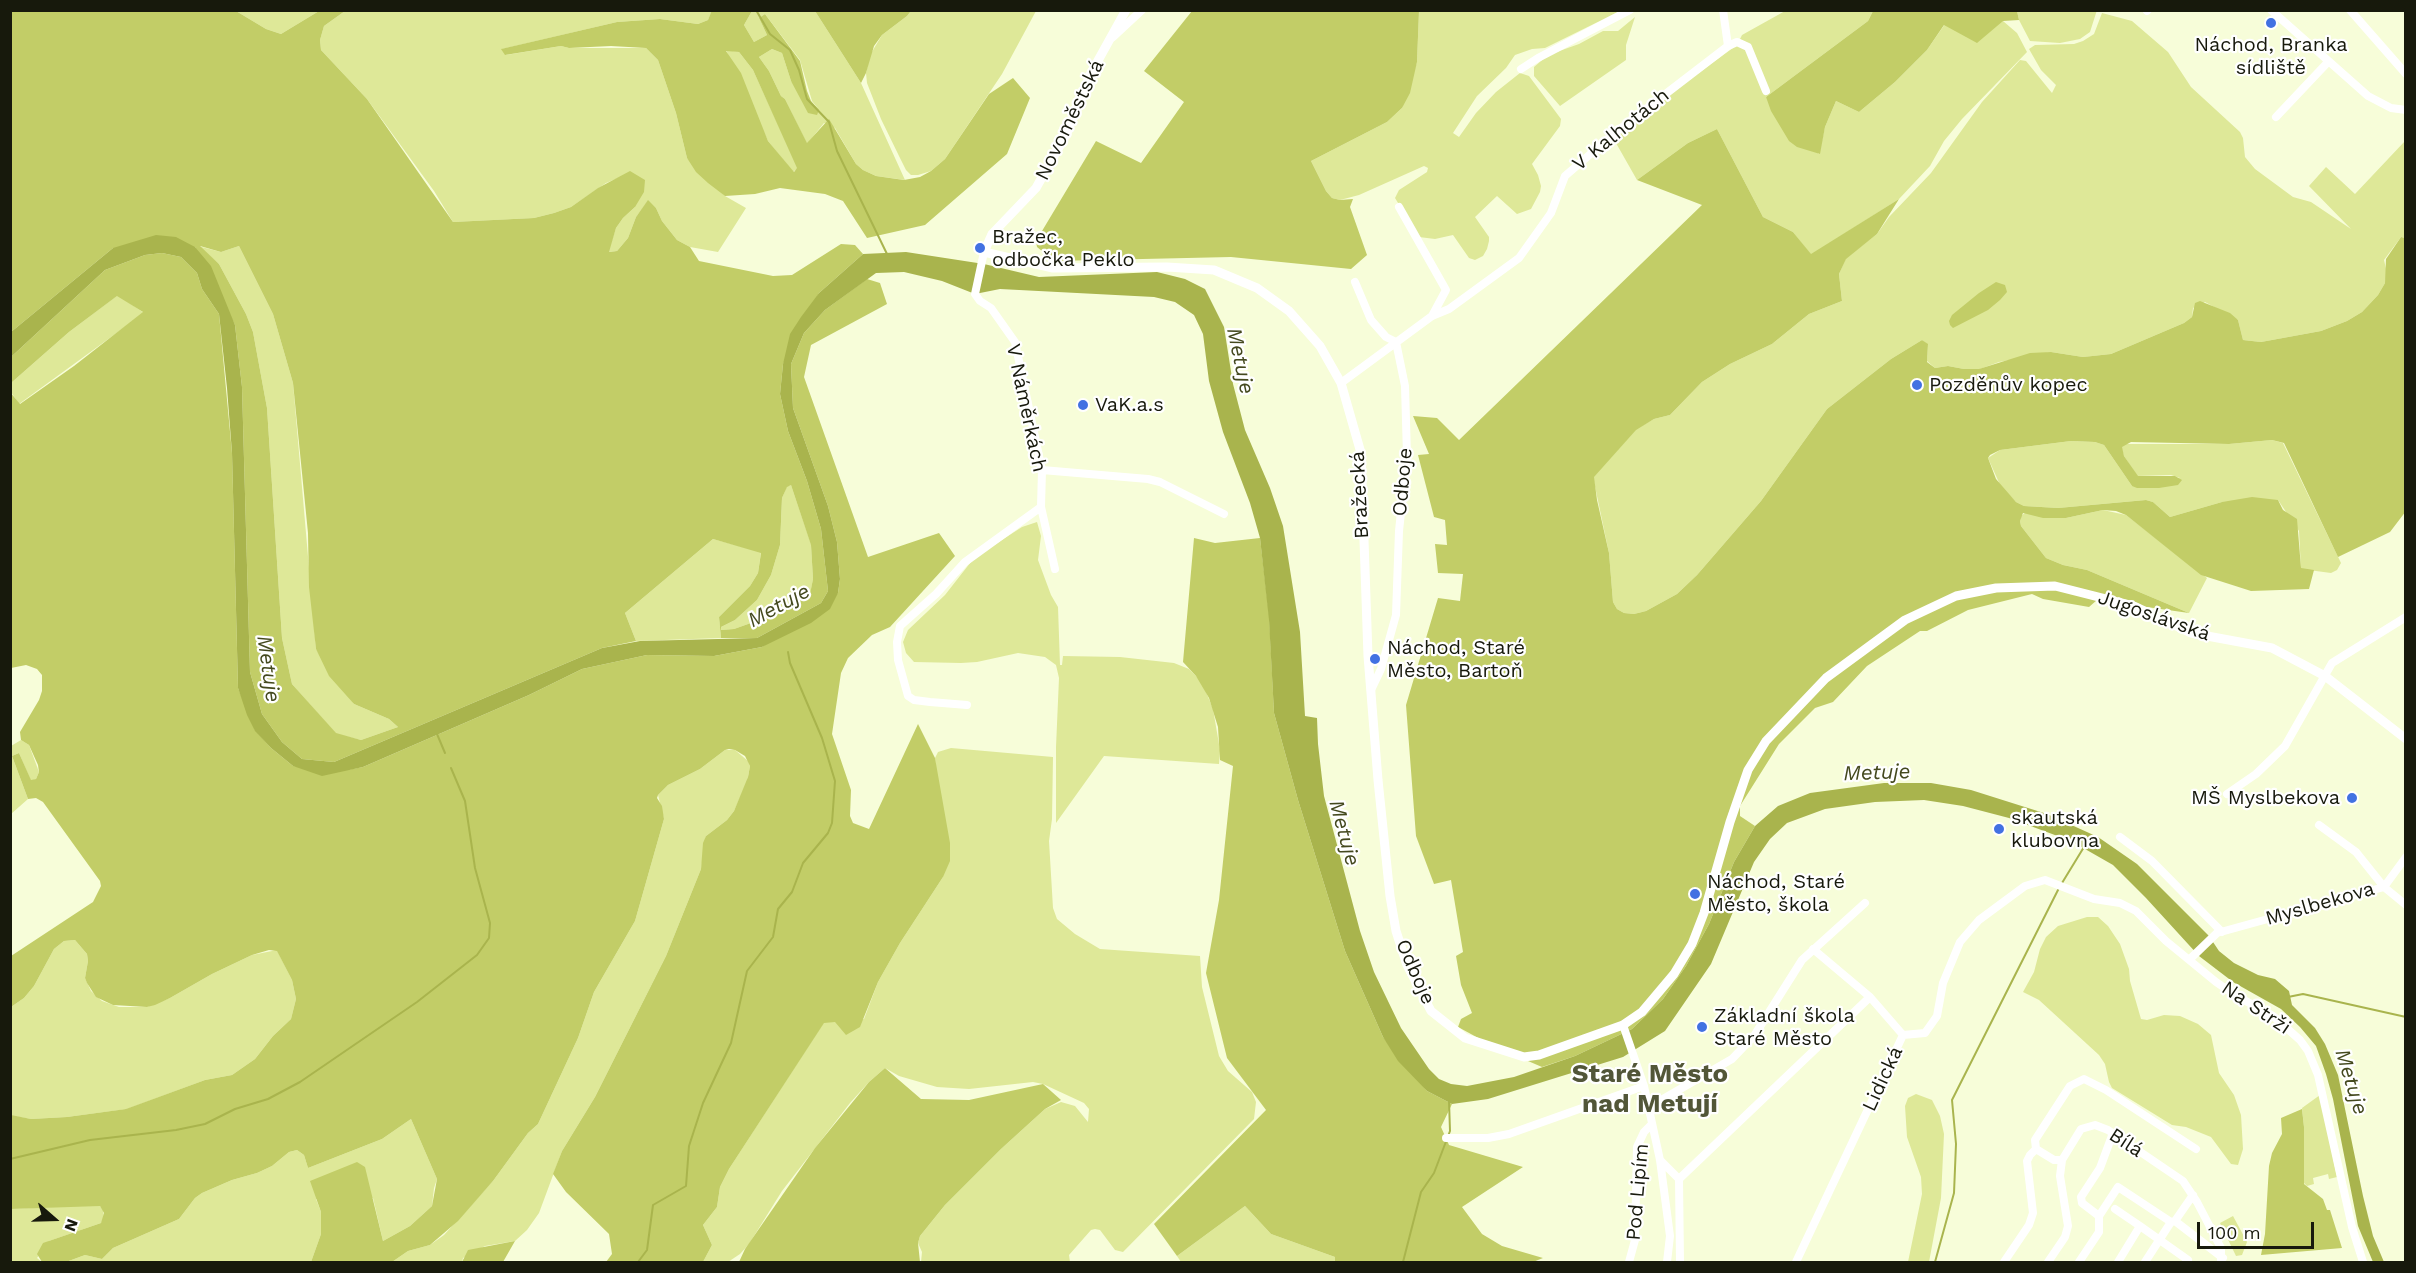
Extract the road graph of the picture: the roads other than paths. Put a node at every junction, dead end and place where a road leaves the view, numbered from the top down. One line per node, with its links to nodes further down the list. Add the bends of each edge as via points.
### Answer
1 (1126, 10): 7 (street, Novoměstská)
2 (1142, 10): 7 (street)
3 (1630, 10): 10 (street)
4 (1723, 10): 8 (street)
5 (2271, 10): 9 (street)
6 (2350, 10): 11 (street)
7 (1112, 38): 16 (street, Novoměstská, via 1036,188 992,234)
8 (1728, 46): 12 (street, via 1737,42 1748,47); 18 (street, V Kalhotách, via 1565,176 1551,213 1519,258 1449,309)
9 (2328, 62): 13 (street, via 2377,102); 14 (street)
10 (1521, 69)
11 (2406, 74)
12 (1766, 91)
13 (2406, 110)
14 (2276, 117)
15 (1399, 207): 18 (street, via 1446,290)
16 (983, 256): 20 (street, Bražecká, via 1053,268 1214,270 1257,288 1289,311 1320,346); 21 (street, V Náměrkách, via 975,294 991,308 1015,342)
17 (1355, 282): 19 (street, via 1371,320)
18 (1432, 316): 19 (street, V Kalhotách)
19 (1396, 342): 20 (street, V Kalhotách); 28 (street, Odboje, via 1405,386 1407,456 1396,615)
20 (1341, 383): 26 (street, Bražecká, via 1361,453)
21 (1042, 470): 22 (street, V Náměrkách); 23 (street, via 1148,479)
22 (1041, 507): 24 (street, V Náměrkách); 29 (street, via 965,562 900,626 898,660 908,696 914,700)
23 (1224, 514)
24 (1055, 568)
25 (2406, 617): 27 (street, via 2332,663)
26 (1368, 656): 28 (street, Odboje)
27 (2325, 676): 30 (street, Jugoslávská); 31 (street, via 2285,746 2256,774); 43 (street, Jugoslávská, via 2272,648 2191,633 2134,606 2055,585 1996,588 1956,596 1905,620 1826,678 1766,741 1748,770 1692,944 1659,993)
28 (1371, 690): 43 (street, Odboje, via 1396,931 1407,965 1431,1011 1465,1038 1524,1056 1539,1055)
29 (967, 705)
30 (2406, 739)
31 (2227, 794)
32 (2319, 825): 36 (street, via 2356,852)
33 (2120, 837): 39 (street, via 2152,861)
34 (2405, 858): 36 (street, Myslbekova)
35 (2044, 880): 41 (street, Na Strži, via 2136,911 2166,941); 44 (street, Lidická, via 2025,886 1978,920 1960,942 1943,983 1937,1016 1925,1033)
36 (2384, 887): 38 (street); 39 (street, Myslbekova)
37 (1865, 903): 40 (street)
38 (2406, 905)
39 (2219, 933): 41 (street)
40 (1812, 949): 42 (street); 46 (street, via 1744,1048 1732,1059)
41 (2192, 956): 72 (street, Na Strži, via 2235,995 2281,1022 2308,1051 2326,1103)
42 (1870, 997): 44 (street); 54 (street)
43 (1624, 1028): 45 (street)
44 (1903, 1035): 65 (street, Lidická)
45 (1644, 1086): 46 (street); 49 (street, via 1509,1134)
46 (1648, 1104): 47 (street)
47 (1651, 1125): 53 (street); 62 (street, Pod Lipím, via 1638,1147 1635,1240)
48 (2113, 1133): 52 (street, Bílá, via 2095,1125 2081,1129); 55 (street, Bílá, via 2183,1181); 57 (street, via 2100,1168 2081,1197 2082,1203)
49 (1446, 1138)
50 (2036, 1149): 51 (street, via 2035,1140 2070,1086 2084,1079); 52 (street, via 2054,1160); 66 (street, via 2027,1161 2033,1213)
51 (2196, 1149)
52 (2062, 1160): 67 (street, via 2060,1176 2068,1226)
53 (1660, 1161): 54 (street); 63 (street, via 1670,1236)
54 (1678, 1179): 64 (street)
55 (2193, 1195): 58 (street); 61 (street, Bílá, via 2221,1248)
56 (2115, 1209): 59 (street)
57 (2099, 1216): 58 (street, via 2118,1187); 68 (street, via 2099,1232)
58 (2173, 1221): 60 (street); 61 (street)
59 (2140, 1226): 60 (street); 69 (street)
60 (2159, 1240): 70 (street); 71 (street, via 2188,1260)
61 (2222, 1261)
62 (1629, 1263)
63 (1667, 1263)
64 (1680, 1263)
65 (1796, 1263)
66 (2004, 1263)
67 (2048, 1263)
68 (2079, 1263)
69 (2118, 1263)
70 (2145, 1263)
71 (2186, 1263)
72 (2363, 1263)

